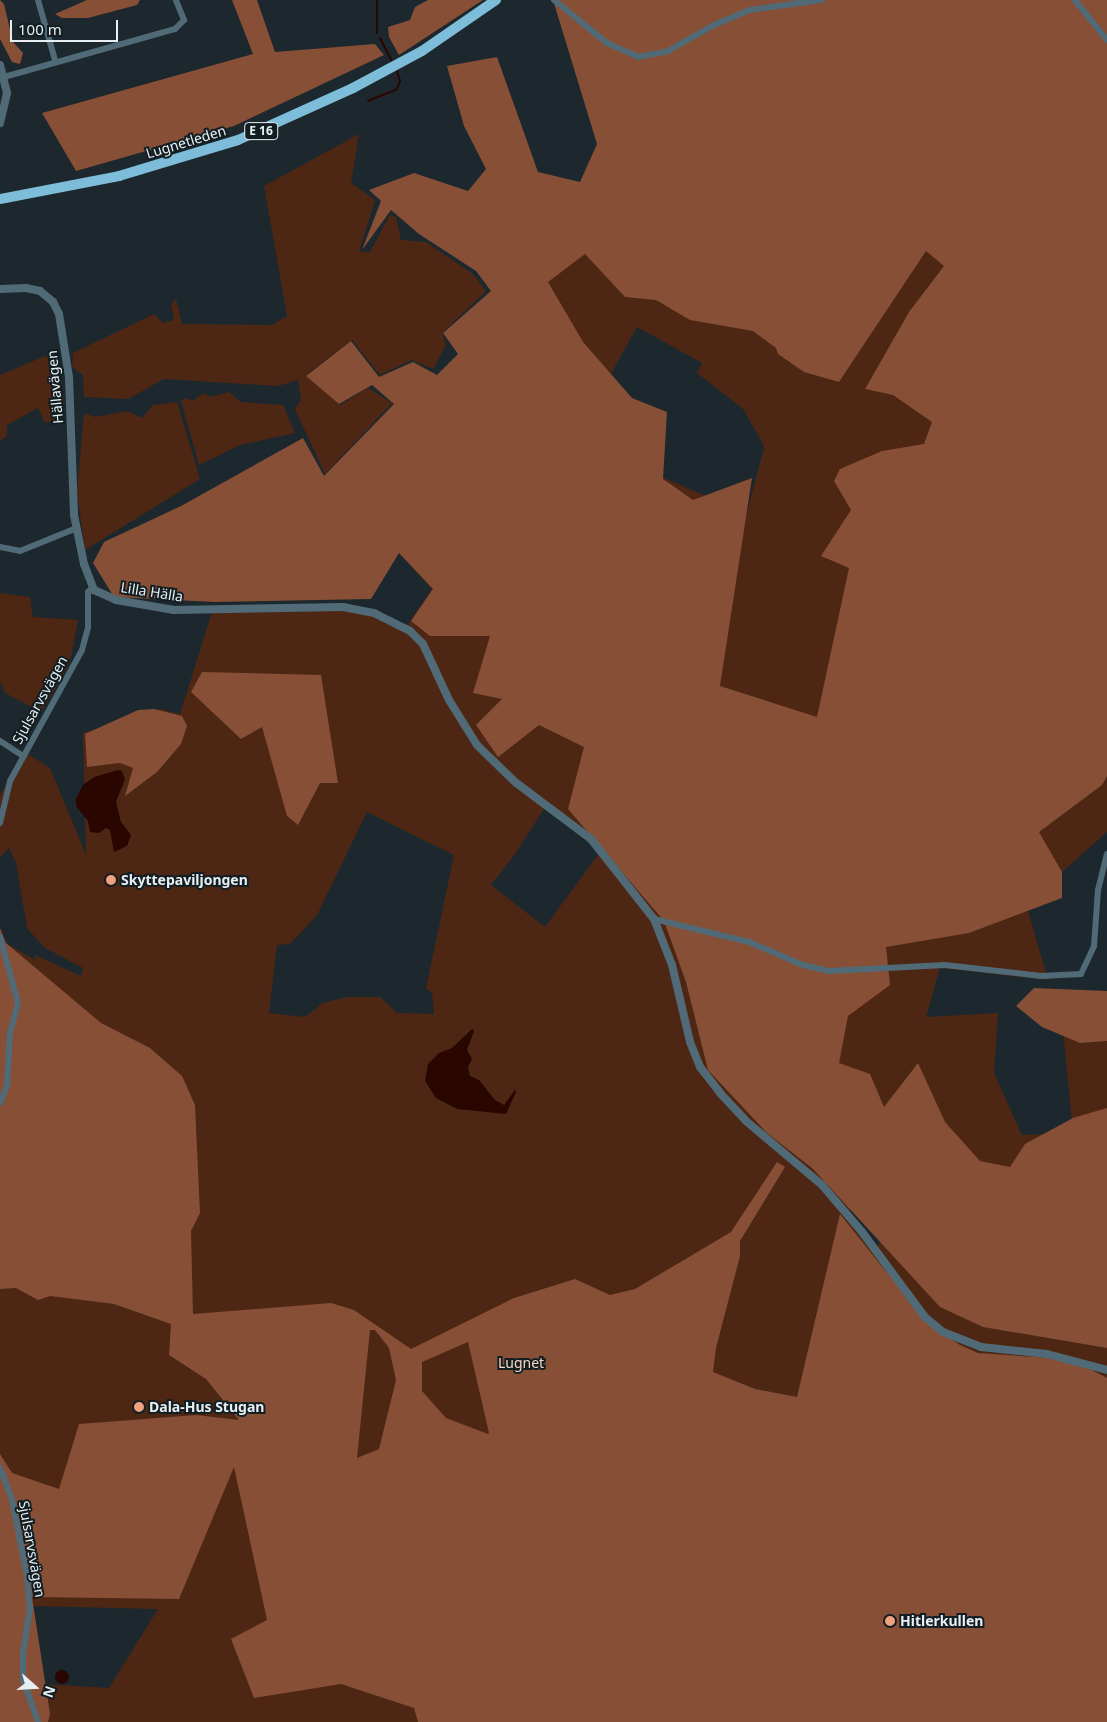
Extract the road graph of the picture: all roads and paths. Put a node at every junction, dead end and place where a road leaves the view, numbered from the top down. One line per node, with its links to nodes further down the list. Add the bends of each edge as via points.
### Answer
1 (38, 0): 8 (street)
2 (176, 0): 8 (street, via 184,20 175,29)
3 (496, 0): 12 (highway, Lugnetleden / E 16, via 422,50 361,84 238,140 119,176)
4 (554, 0): 5 (street, via 607,43 638,57 668,51 749,10)
5 (821, 0)
6 (1074, 0): 7 (street)
7 (1107, 40)
8 (55, 60): 10 (street)
9 (0, 65): 10 (street)
10 (4, 77): 11 (street, via 7,100)
11 (0, 122)
12 (0, 199)
13 (0, 289): 14 (street, Hällavägen, via 40,291 53,302 59,314 69,377 71,477)
14 (77, 528): 15 (street, via 20,552); 16 (street, Hällavägen)
15 (0, 546)
16 (93, 588): 18 (street, Sjulsarvsvägen, via 88,592 88,628 82,650); 21 (street, Lilla Hälla, via 102,595 130,604 174,610 343,607 374,613 410,631 423,644 449,700 477,745 515,782 591,839)
17 (0, 741): 18 (street)
18 (23, 756): 19 (street, Sjulsarvsvägen, via 10,781)
19 (0, 823)
20 (1107, 854): 21 (street, via 1098,890 1094,946 1081,974 1040,976 945,965 829,971 749,942)
21 (654, 920): 24 (street, Lilla Hälla, via 672,966 682,1015 700,1067 732,1109 822,1185 862,1232 925,1317 943,1332 981,1347 1047,1354)
22 (0, 937): 23 (street, via 18,1004 10,1033 7,1086)
23 (0, 1103)
24 (1107, 1370)
25 (0, 1468): 26 (street, Sjulsarvsvägen, via 12,1500 26,1576 30,1613 23,1653 23,1679)
26 (38, 1722)

